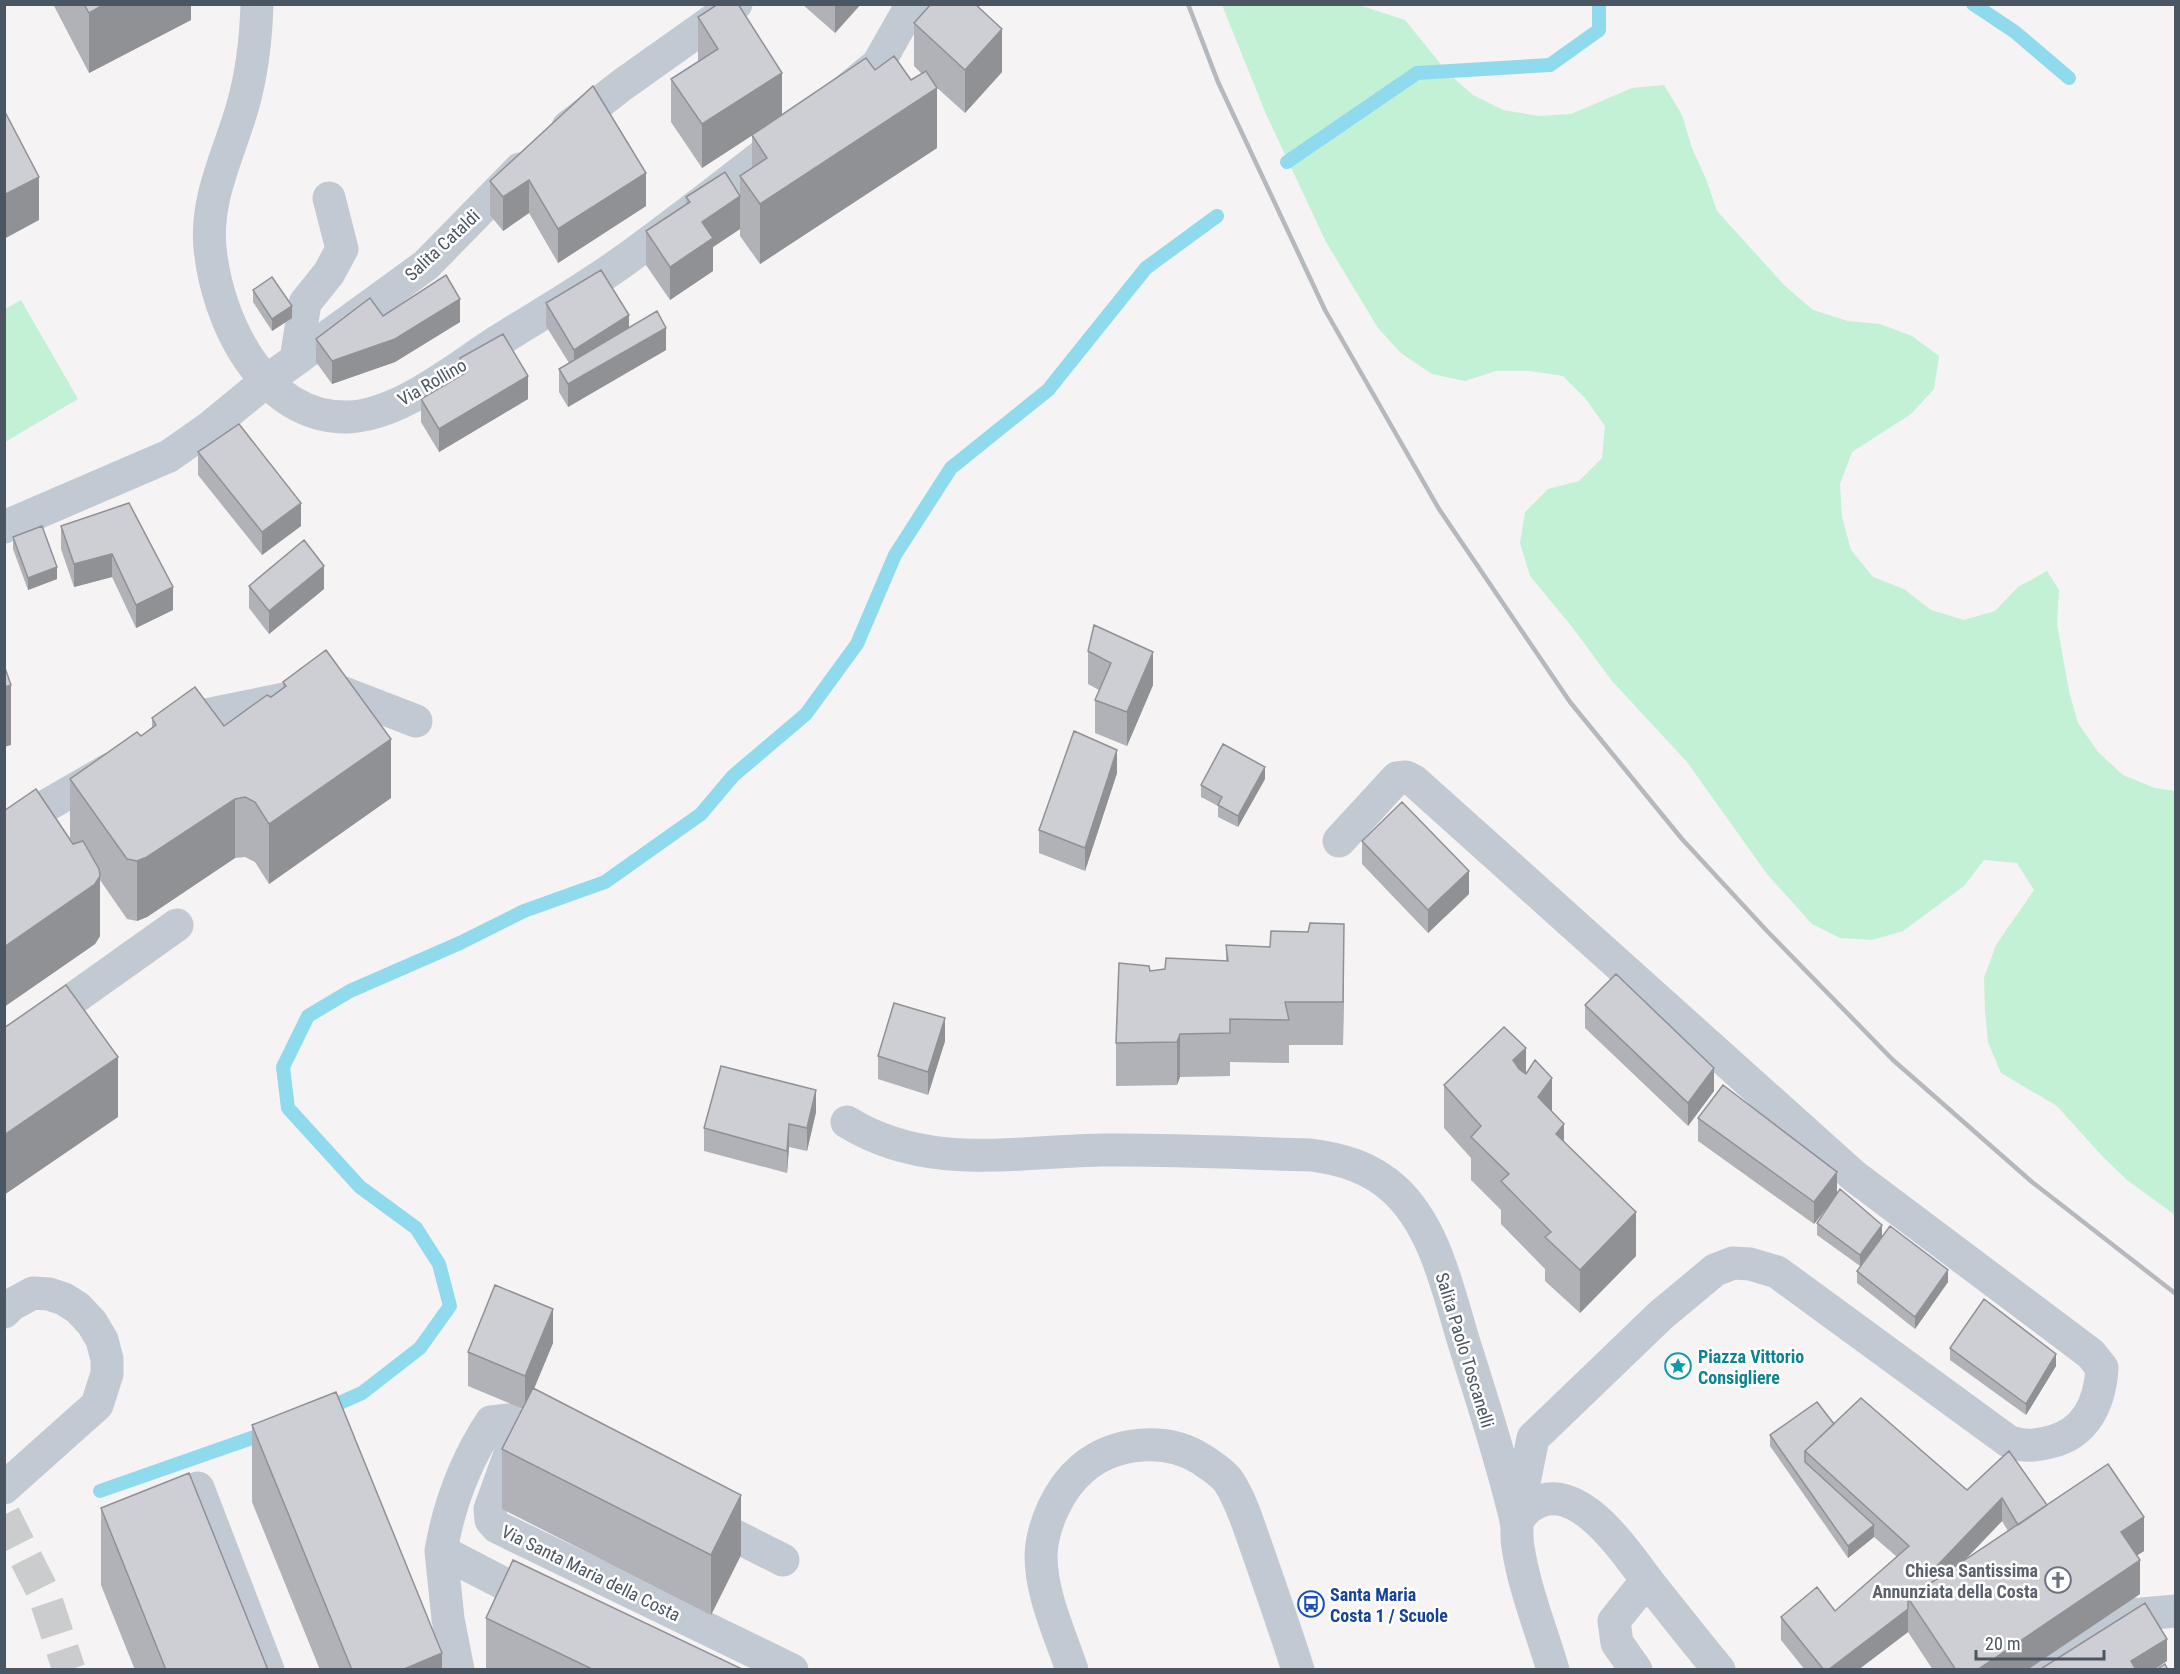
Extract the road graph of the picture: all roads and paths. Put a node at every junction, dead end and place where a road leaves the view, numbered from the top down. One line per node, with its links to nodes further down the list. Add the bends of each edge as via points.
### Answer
1 (257, 4): 6 (street, via 254,52 244,104 218,179 210,246 219,297 240,344)
2 (736, 4): 5 (street, Salita Cataldi, via 541,148 426,265)
3 (912, 4): 6 (street, Via Rollino, via 878,64 812,118 623,261 417,394 368,414 348,417 296,404)
4 (329, 198): 5 (street, via 342,249 306,303)
5 (296, 359): 6 (street, Salita Cataldi)
6 (273, 388): 7 (street, Salita Cataldi, via 169,456); 8 (street, via 184,471)
7 (4, 527)
8 (4, 548)
9 (416, 721): 10 (street, via 333,689 201,716)
10 (4, 830)
11 (1339, 841): 19 (street, via 1397,778 1414,781 1854,1176 2091,1354 2102,1368 2096,1404 2077,1429 2056,1441 2024,1447 2008,1442 1777,1272 1733,1263 1715,1270 1661,1315 1533,1438)
12 (177, 925): 13 (street)
13 (4, 1048)
14 (847, 1122): 19 (street, Salita Paolo Toscanelli, via 900,1146 936,1154 1101,1150 1311,1155 1340,1159 1364,1168 1393,1188 1411,1208 1440,1269)
15 (4, 1312): 16 (street, via 33,1293 64,1299 92,1323 102,1340 107,1374 97,1405)
16 (4, 1488)
17 (198, 1488): 26 (street)
18 (679, 1508): 21 (street)
19 (1516, 1522): 22 (street, via 1527,1508 1541,1501 1570,1503 1597,1519); 31 (street, via 1525,1577)
20 (441, 1551): 24 (street); 27 (street); 28 (street, Via Santa Maria della Costa, via 460,1479 480,1439 491,1422 509,1420 515,1426 515,1440 490,1509 491,1520 497,1527)
21 (783, 1560)
22 (1647, 1580): 25 (street); 32 (street, via 1614,1621 1617,1644)
23 (2175, 1611): 33 (street, via 2120,1616)
24 (566, 1616)
25 (1707, 1665)
26 (268, 1670)
27 (458, 1670)
28 (792, 1670)
29 (1072, 1670): 30 (street, via 1044,1586 1041,1556 1050,1518 1070,1481 1084,1467 1132,1445 1152,1445 1188,1451 1228,1481 1244,1511)
30 (1298, 1670)
31 (1553, 1670)
32 (1636, 1670)
33 (2040, 1670)

